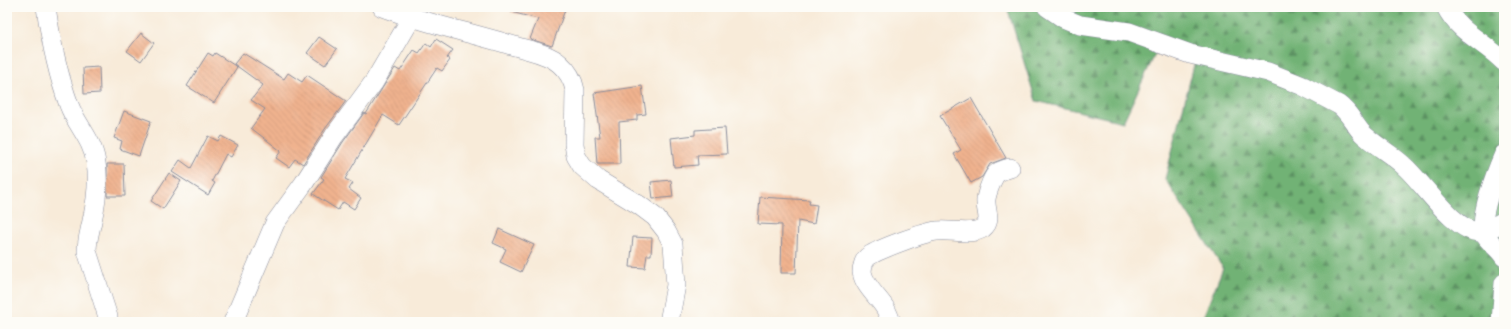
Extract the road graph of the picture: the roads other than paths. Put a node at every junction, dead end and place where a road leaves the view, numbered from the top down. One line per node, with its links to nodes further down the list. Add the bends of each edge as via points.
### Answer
1 (46, 7): 13 (street, via 52,50 61,79 70,106 90,141 96,162 95,206 87,250)
2 (382, 7): 5 (street)
3 (1047, 7): 10 (street, via 1080,25 1129,32 1190,54 1268,72 1303,86 1347,112 1363,134 1410,171 1449,216 1472,231)
4 (1446, 7): 6 (street, via 1463,30)
5 (412, 17): 14 (street, via 374,82 275,223); 15 (street, via 538,53 560,64 568,73 575,90 574,144 576,156 582,166 598,180 655,217 673,244 676,285)
6 (1504, 62)
7 (1504, 154): 10 (street, via 1485,210)
8 (1010, 168): 16 (street, via 995,176 986,197 988,220 985,226 971,231 936,230 898,243 864,260 864,278 886,310)
9 (1504, 221): 10 (street)
10 (1484, 232): 11 (street)
11 (1504, 256)
12 (1504, 283): 17 (street)
13 (108, 317)
14 (233, 322)
15 (669, 322)
16 (891, 322)
17 (1502, 322)

